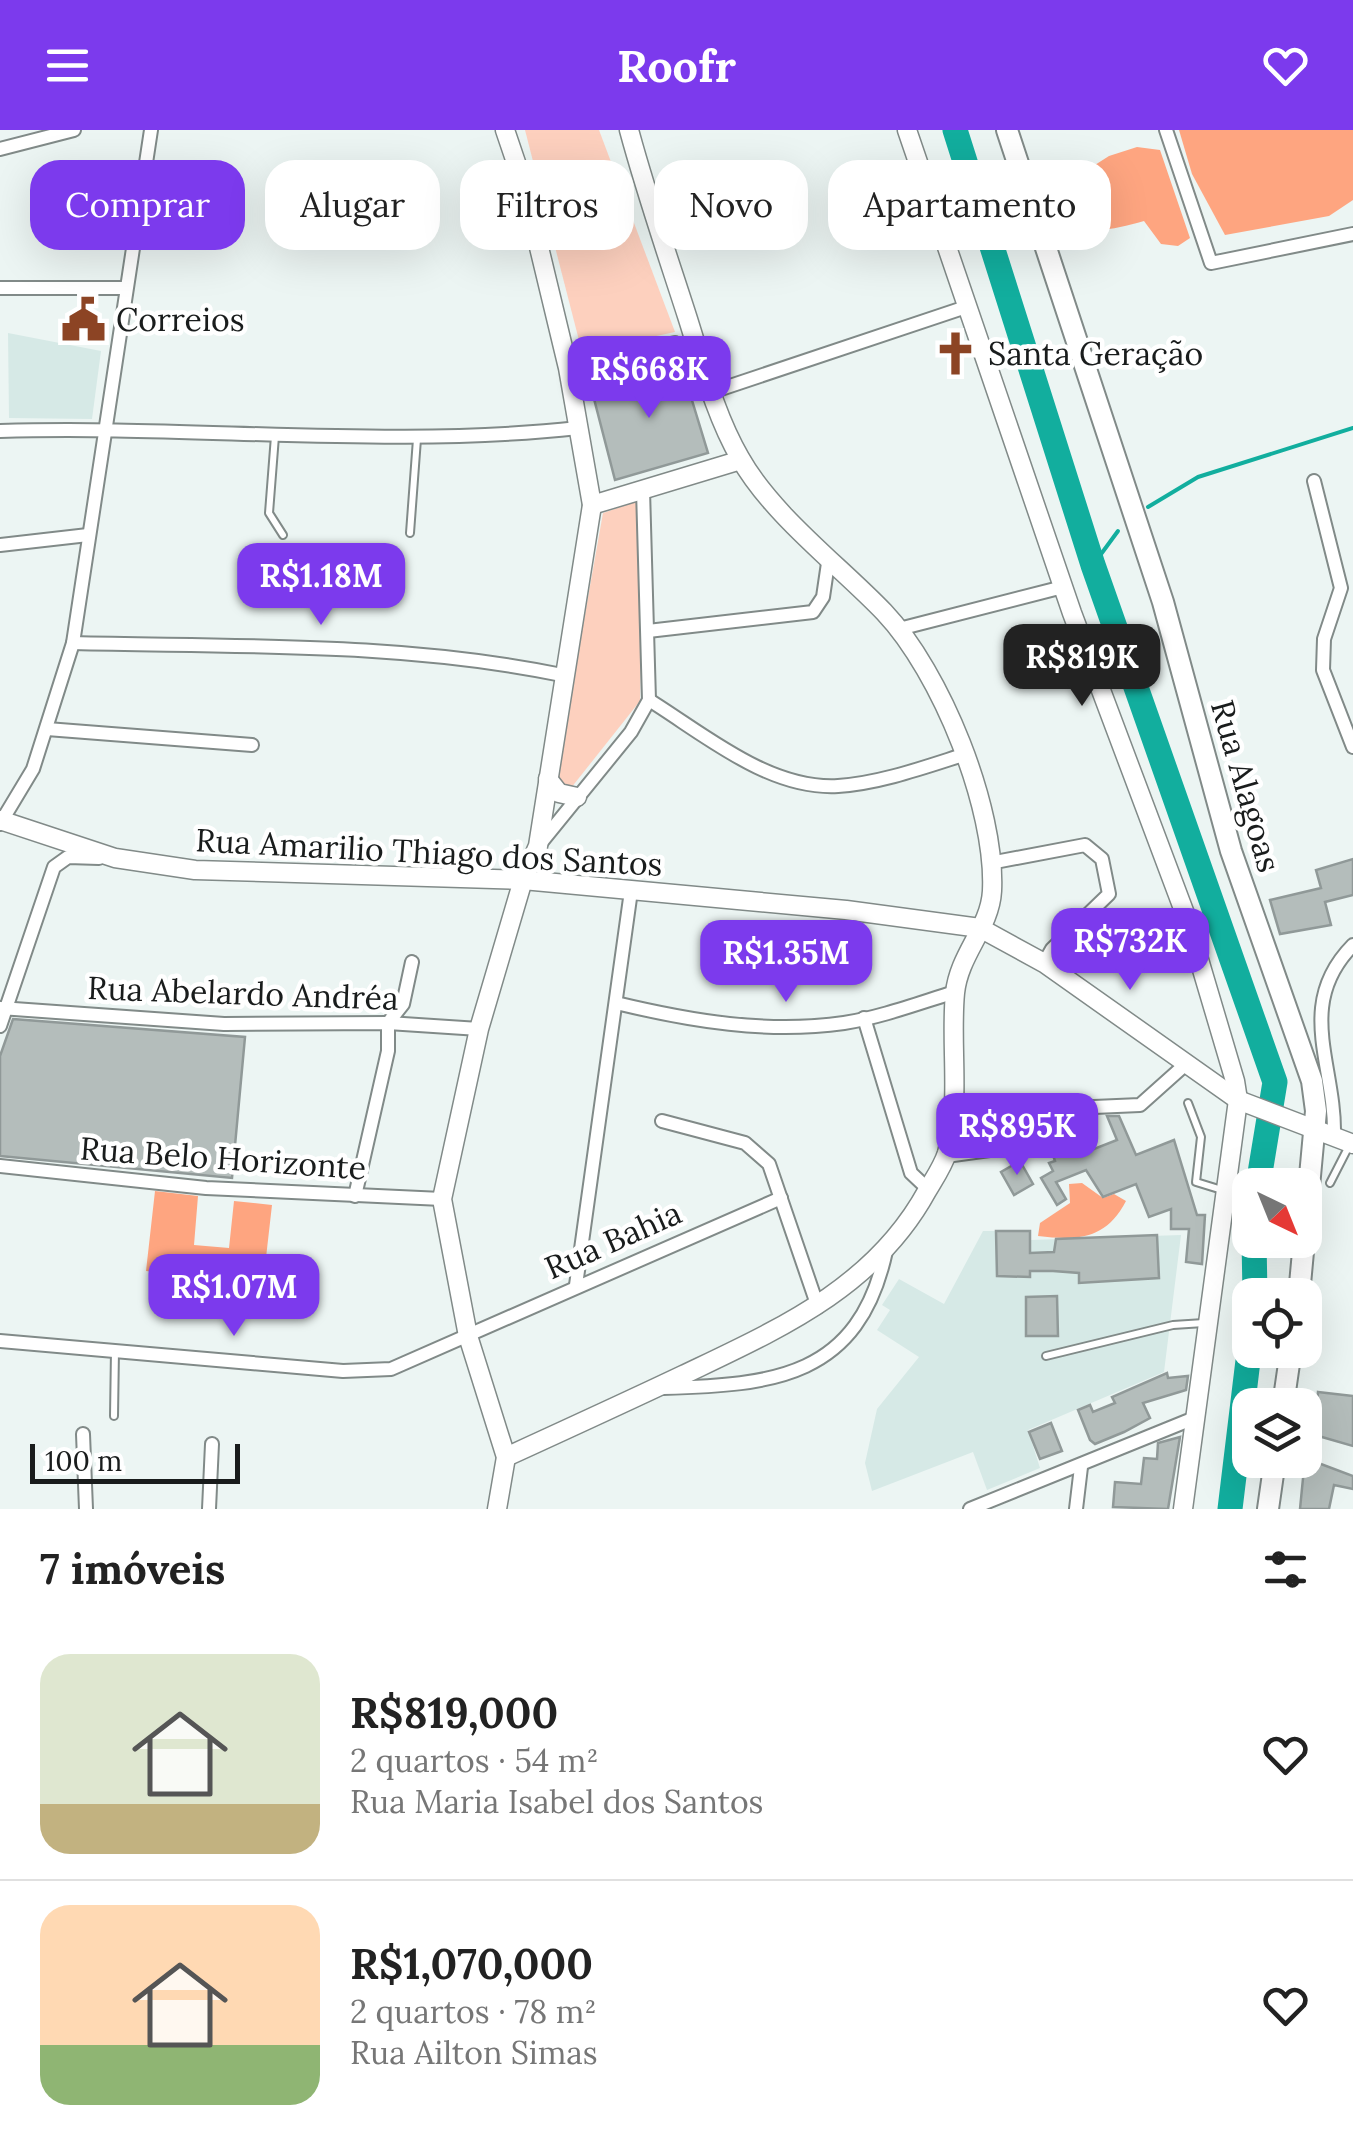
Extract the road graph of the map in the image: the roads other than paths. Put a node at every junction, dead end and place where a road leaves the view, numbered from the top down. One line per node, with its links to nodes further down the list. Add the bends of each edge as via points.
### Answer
1 (74, 130): 8 (street)
2 (151, 130): 11 (street)
3 (506, 130): 14 (street)
4 (629, 130): 15 (street)
5 (907, 130): 12 (street)
6 (1007, 130): 63 (main road, Rua Alagoas, via 1162,602 1231,851)
7 (1166, 130): 9 (street, via 1211,263)
8 (0, 149)
9 (1353, 234)
10 (0, 288): 11 (street)
11 (124, 288): 16 (street)
12 (969, 306): 15 (street); 30 (street)
13 (676, 343): 14 (street)
14 (568, 368): 17 (street)
15 (712, 392): 21 (street)
16 (107, 427): 18 (street); 19 (street); 26 (street)
17 (578, 428): 20 (street); 24 (street)
18 (0, 430)
19 (275, 432): 20 (street); 27 (lane, via 269,512)
20 (417, 439): 25 (lane)
21 (741, 460): 23 (street); 29 (street)
22 (1314, 481): 38 (street, via 1341,588 1324,640 1324,670)
23 (642, 490): 24 (street); 32 (street)
24 (592, 506): 34 (street)
25 (410, 532)
26 (88, 535): 28 (street); 33 (street)
27 (283, 535)
28 (0, 545)
29 (828, 563): 31 (street); 32 (street, via 813,612)
30 (1063, 587): 31 (street); 61 (street, via 1187,920)
31 (899, 629): 39 (street)
32 (648, 631): 35 (street)
33 (74, 643): 34 (street, via 398,652); 36 (street)
34 (562, 676): 40 (street)
35 (649, 700): 39 (street, via 749,762 809,784 872,780); 41 (street)
36 (47, 729): 37 (street); 42 (street, via 33,769)
37 (252, 745)
38 (1353, 747)
39 (966, 754): 45 (street, via 980,793)
40 (548, 779): 41 (street); 43 (street)
41 (577, 798): 43 (street)
42 (1, 822): 44 (street, Rua Amarilio Thiago dos Santos)
43 (538, 846): 46 (street)
44 (115, 858): 46 (street, Rua Amarilio Thiago dos Santos, via 194,870); 54 (street, via 68,857 54,867)
45 (990, 863): 48 (street, via 990,907); 51 (street, via 1085,845 1102,859 1109,894)
46 (523, 880): 47 (street, Rua Amarilio Thiago dos Santos); 58 (street)
47 (631, 891): 48 (street, Rua Amarilio Thiago dos Santos); 53 (street)
48 (980, 928): 51 (street); 52 (street, via 964,954)
49 (1353, 945): 63 (street, via 1331,978 1318,1022 1330,1072)
50 (412, 962): 56 (street, via 404,1004)
51 (1044, 963): 59 (street)
52 (955, 992): 55 (street); 64 (street)
53 (616, 1003): 55 (street, via 739,1026); 74 (street)
54 (3, 1008): 56 (street, Rua Abelardo Andréa, via 224,1024); 57 (street)
55 (864, 1018): 67 (street, via 911,1173)
56 (388, 1024): 58 (street, Rua Abelardo Andréa); 69 (street)
57 (0, 1026)
58 (479, 1030): 70 (street)
59 (1188, 1063): 61 (street); 64 (street, via 1140,1105 1070,1108 996,1150)
60 (1188, 1102): 68 (lane, via 1201,1136 1196,1182)
61 (1244, 1103): 63 (street); 68 (street)
62 (662, 1121): 71 (street, via 744,1143 769,1164)
63 (1330, 1135): 66 (lane); 73 (main road, Rua Alagoas)
64 (946, 1156): 67 (street)
65 (0, 1166): 69 (street, Rua Belo Horizonte, via 148,1184)
66 (1330, 1183)
67 (928, 1190): 72 (street)
68 (1223, 1190): 76 (street)
69 (355, 1196): 70 (street, Rua Belo Horizonte)
70 (442, 1198): 77 (street)
71 (781, 1198): 74 (street, Rua Bahia); 75 (street)
72 (886, 1251): 75 (street); 81 (street, via 868,1307 846,1338 806,1368 740,1386)
73 (1301, 1278)
74 (576, 1285): 77 (street, Rua Bahia)
75 (818, 1308): 81 (street)
76 (1205, 1323): 80 (lane, via 1173,1324); 83 (street)
77 (468, 1336): 79 (street, Rua Bahia, via 368,1373); 86 (street)
78 (0, 1341): 79 (street, Rua Bahia)
79 (115, 1348): 82 (lane)
80 (1046, 1356)
81 (655, 1388): 86 (street)
82 (114, 1416)
83 (1192, 1419): 87 (street); 94 (street)
84 (83, 1434): 90 (street)
85 (212, 1444): 91 (street)
86 (506, 1457): 92 (street)
87 (1081, 1467): 89 (street); 93 (street)
88 (1272, 1478): 95 (main road)
89 (972, 1508)
90 (86, 1509)
91 (210, 1509)
92 (497, 1509)
93 (1076, 1509)
94 (1183, 1509)
95 (1268, 1509)

